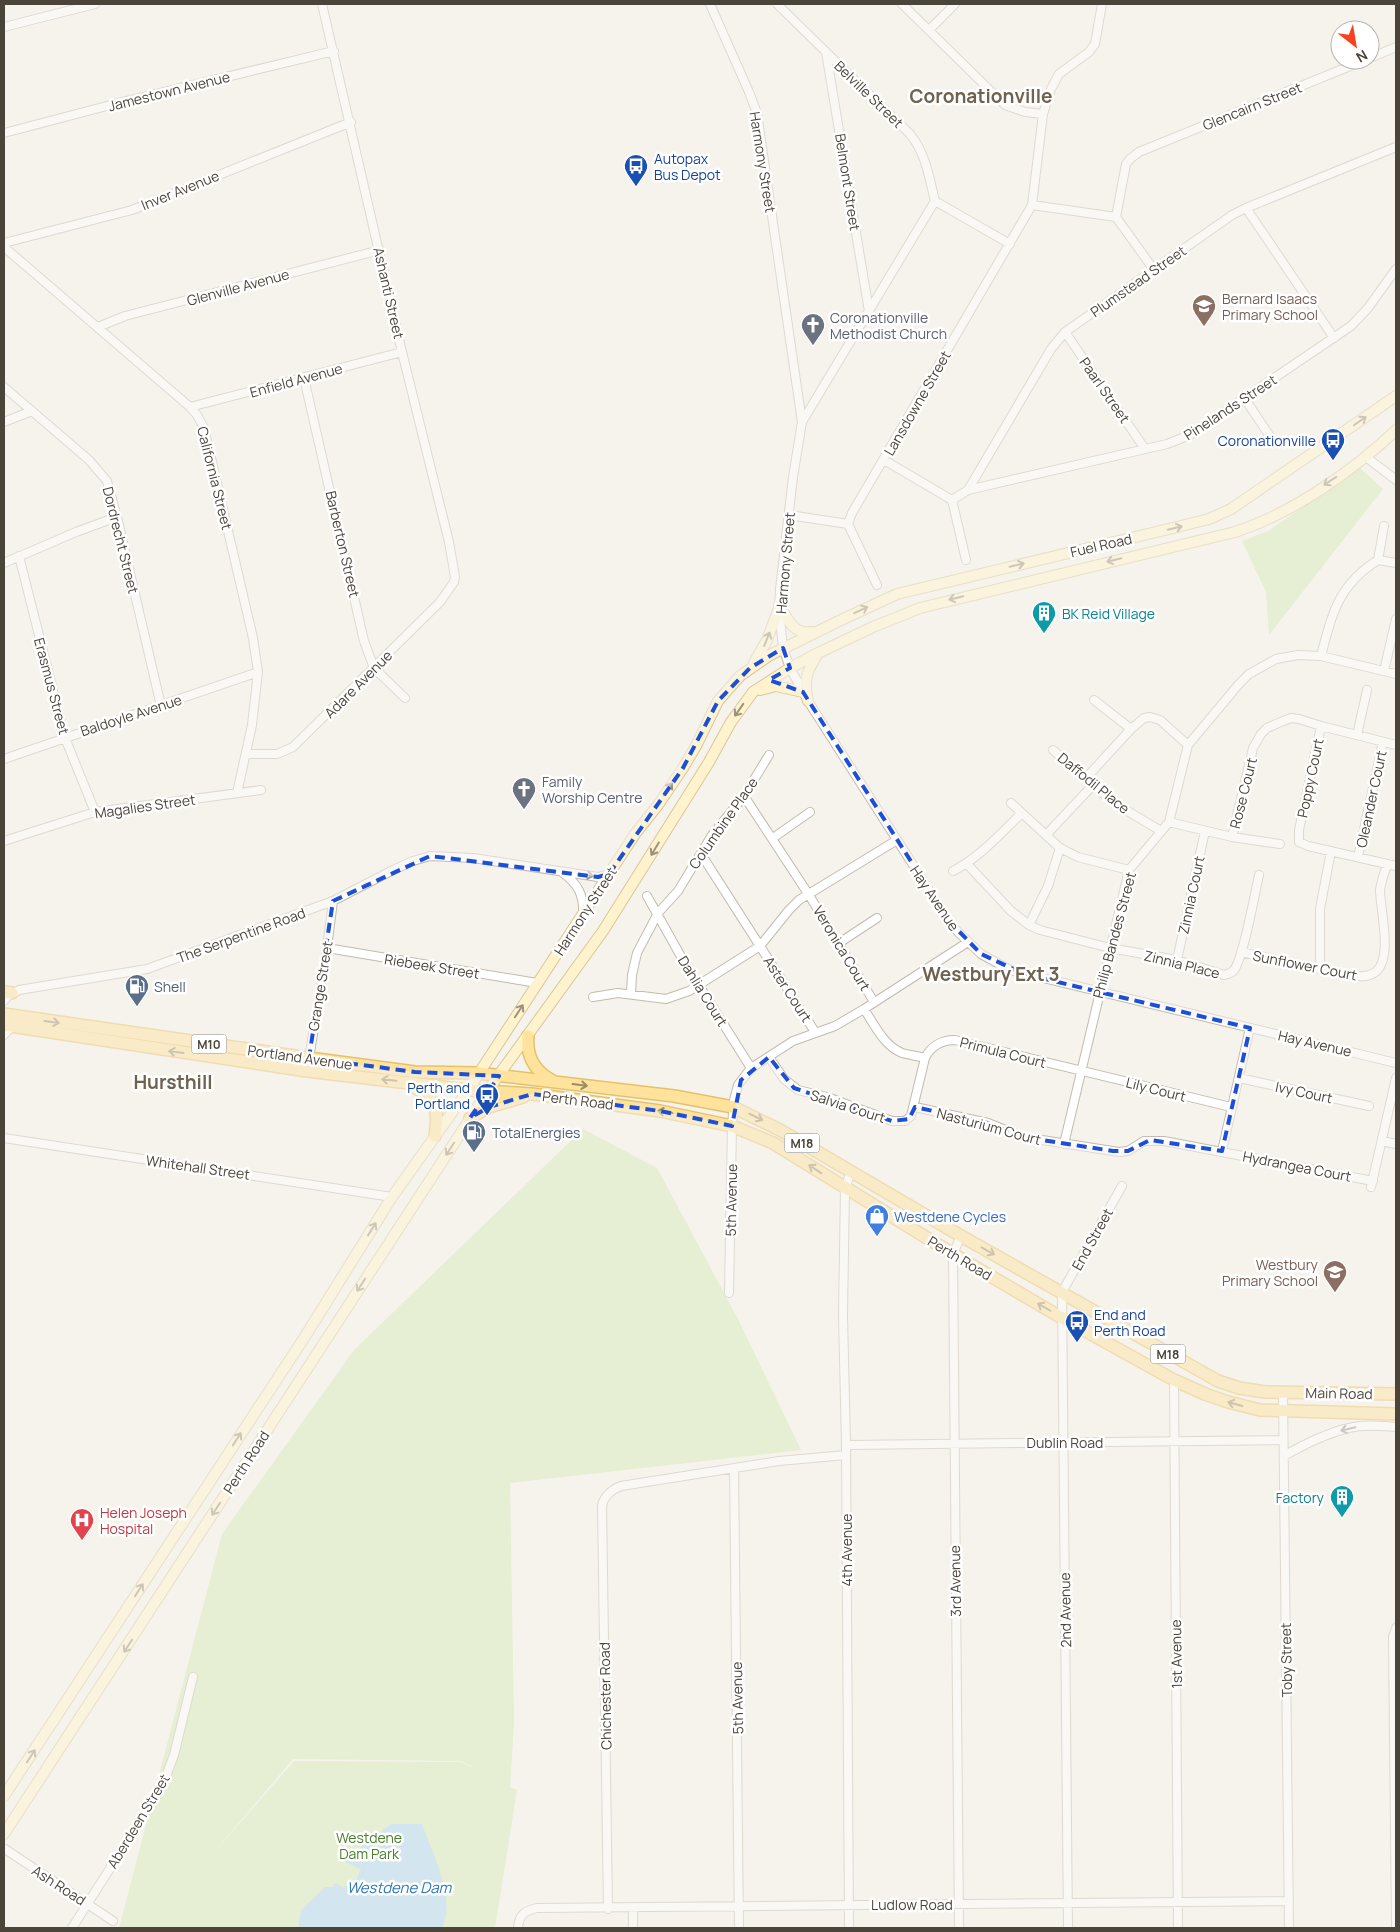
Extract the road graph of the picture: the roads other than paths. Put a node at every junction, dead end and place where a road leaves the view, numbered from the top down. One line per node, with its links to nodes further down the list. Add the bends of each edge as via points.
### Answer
1 (95, 4): 8 (street)
2 (322, 4): 11 (street, Ashanti Street)
3 (710, 4): 41 (street, Harmony Street, via 757,113)
4 (777, 4): 12 (street, Belville Street)
5 (902, 4): 9 (street)
6 (955, 4): 9 (street)
7 (1102, 4): 15 (street, via 1095,44 1059,74)
8 (4, 28)
9 (929, 30): 15 (street, via 1005,105)
10 (1396, 47): 13 (street)
11 (334, 51): 16 (street, Ashanti Street); 17 (street, Jamestown Avenue)
12 (826, 52): 19 (street, Belville Street, via 919,145); 29 (street, Belmont Street)
13 (1380, 54)
14 (1340, 70): 22 (street, Glencairn Street, via 1139,152 1126,164)
15 (1043, 114): 20 (street)
16 (350, 122): 23 (street, Inver Avenue, via 132,210); 26 (street, Ashanti Street)
17 (4, 133)
18 (1396, 147): 21 (street, Plumstead Street)
19 (935, 201): 24 (street); 29 (street)
20 (1032, 205): 22 (street); 24 (street, Lansdowne Street)
21 (1246, 208): 28 (street, Plumstead Street); 32 (street)
22 (1116, 217): 28 (street)
23 (4, 243)
24 (1010, 244): 46 (street, Lansdowne Street)
25 (4, 247): 30 (street, California Street)
26 (380, 250): 30 (street, Glenville Avenue, via 125,316); 33 (street, Ashanti Street)
27 (1396, 269): 32 (street, Pinelands Street, via 1359,319)
28 (1154, 270): 31 (street, Plumstead Street)
29 (869, 311): 41 (street)
30 (98, 327): 38 (street, California Street)
31 (1065, 332): 44 (street, Paarl Street); 48 (street, Plumstead Street, via 1051,349)
32 (1334, 338): 37 (street, Pinelands Street)
33 (402, 352): 34 (street, Enfield Avenue); 59 (street, Ashanti Street, via 451,551)
34 (304, 378): 38 (street, Enfield Avenue); 68 (street, Barberton Street, via 364,641)
35 (4, 387): 39 (street, Dordrecht Street)
36 (1396, 396): 64 (main road, Fuel Road, one-way to 36, via 909,591 1222,514)
37 (1245, 399): 43 (street); 44 (street, Pinelands Street, via 1190,435)
38 (190, 408): 72 (street, California Street, via 201,421 207,436)
39 (32, 411): 40 (street); 51 (street, Dordrecht Street, via 100,470 107,481)
40 (4, 422)
41 (802, 422): 50 (street, Harmony Street)
42 (1396, 430): 45 (main road, Fuel Road)
43 (1271, 438)
44 (1146, 449): 48 (street, Pinelands Street)
45 (1366, 457): 47 (street); 66 (main road, Fuel Road, one-way to 66, via 1297,504 1252,526 939,602 905,613)
46 (884, 460): 49 (street); 52 (street, Lansdowne Street)
47 (1396, 480)
48 (968, 490): 49 (street, Plumstead Street)
49 (952, 500): 55 (street)
50 (789, 515): 52 (street); 61 (street, Harmony Street)
51 (118, 517): 54 (street); 79 (street, Dordrecht Street)
52 (848, 524): 60 (street)
53 (1384, 526): 56 (street)
54 (19, 556): 57 (street); 83 (street, Erasmus Street)
55 (966, 560)
56 (1378, 560): 58 (street); 67 (street, via 1355,578 1337,603)
57 (4, 562)
58 (1396, 563)
59 (454, 582): 68 (street, Adare Avenue, via 440,602)
60 (877, 585)
61 (779, 607): 64 (main road, via 796,630 806,633); 65 (street, Harmony Street); 69 (main road, one-way to 61, via 764,647)
62 (1396, 619): 63 (street)
63 (1395, 630): 71 (street)
64 (817, 631): 65 (main road, Fuel Road)
65 (783, 648): 69 (main road, Harmony Street); 70 (street, Hay Avenue)
66 (818, 652): 70 (main road, Fuel Road); 76 (main road, via 805,680)
67 (1321, 656): 71 (street, Philip Bandes Street); 85 (street, Philip Bandes Street, via 1287,656 1250,674)
68 (374, 668): 77 (street, Barberton Street); 88 (street, Adare Avenue, via 293,747 277,754)
69 (750, 668): 119 (main road, Harmony Street, one-way to 69, via 696,746 718,701)
70 (790, 668): 75 (main road, Harmony Street); 76 (street, Hay Avenue)
71 (1384, 671): 73 (street, Philip Bandes Street)
72 (258, 672): 79 (street, Baldoyle Avenue); 88 (street, California Street)
73 (1396, 674)
74 (1367, 690): 82 (street)
75 (753, 692): 76 (main road, via 776,686); 147 (main road, Harmony Street, one-way to 147, via 731,722 603,931)
76 (805, 697): 106 (street, Hay Avenue)
77 (405, 698)
78 (1094, 700): 81 (street)
79 (161, 706): 83 (street, Baldoyle Avenue)
80 (1322, 726): 82 (street); 104 (street, Rose Court, via 1292,718 1267,728 1261,734 1253,748); 110 (street, Poppy Court, via 1299,842)
81 (1131, 729): 85 (street, via 1144,718 1155,717); 91 (street)
82 (1357, 734): 84 (street)
83 (64, 738): 90 (street, Baldoyle Avenue); 97 (street, Erasmus Street)
84 (1383, 742): 86 (street); 112 (street, Oleander Court)
85 (1188, 745): 100 (street, Philip Bandes Street)
86 (1396, 745)
87 (1053, 750): 91 (street, Daffodil Place)
88 (246, 754): 94 (street, California Street)
89 (770, 756): 95 (street, Columbine Place)
90 (4, 759)
91 (1086, 778): 92 (street, Daffodil Place)
92 (1093, 785): 101 (street, Daffodil Place, via 1124,811); 103 (street)
93 (261, 790): 94 (street, Magalies Street)
94 (237, 793): 97 (street, Magalies Street)
95 (744, 796): 105 (street, Veronica Court); 111 (street, Columbine Place)
96 (1010, 803): 99 (street)
97 (95, 812): 107 (street, Magalies Street)
98 (810, 812): 105 (street)
99 (1022, 813): 103 (street); 113 (street)
100 (1169, 822): 101 (street, Philip Bandes Street); 102 (street)
101 (1161, 831): 116 (street, Philip Bandes Street)
102 (1205, 831): 104 (street); 134 (street, Zinnia Court)
103 (1046, 835): 109 (street)
104 (1232, 837): 108 (street)
105 (773, 838): 121 (street, Veronica Court)
106 (897, 840): 121 (street); 128 (street, Hay Avenue, via 949,920)
107 (4, 841)
108 (1280, 844)
109 (1060, 848): 116 (street, via 1078,857); 127 (street, via 1048,886)
110 (1331, 851): 112 (street); 135 (street, via 1321,902)
111 (701, 854): 124 (street, Columbine Place, via 678,891); 130 (street, Aster Court)
112 (1358, 857): 114 (street)
113 (966, 864): 117 (street); 127 (street)
114 (1387, 864): 115 (street); 135 (street, Sunflower Court, via 1380,889 1385,930 1379,968 1375,973 1364,976)
115 (1396, 866)
116 (1129, 870): 132 (street, Philip Bandes Street)
117 (953, 871)
118 (562, 872): 119 (street, The Serpentine Road, one-way to 119, via 598,877); 123 (street, The Serpentine Road, via 437,855 420,858); 125 (street, via 579,888)
119 (609, 874): 125 (main road, Harmony Street)
120 (1259, 875): 133 (street)
121 (809, 894): 129 (street, Veronica Court); 130 (street, via 789,910)
122 (647, 896): 124 (street)
123 (333, 901): 131 (street, Grange Street); 140 (street, The Serpentine Road, via 147,968 19,990)
124 (658, 913): 137 (street, Dahlia Court); 139 (street, Columbine Place, via 638,953)
125 (583, 915): 136 (main road, Harmony Street)
126 (877, 918): 129 (street)
127 (1029, 925): 132 (street, Zinnia Place)
128 (968, 942): 138 (street, Hay Avenue, via 1010,970); 142 (street)
129 (839, 943): 142 (street, Veronica Court)
130 (760, 946): 137 (street); 146 (street, Aster Court)
131 (327, 948): 136 (street, Riebeek Street); 149 (street, Grange Street)
132 (1110, 948): 134 (street, Zinnia Place); 138 (street, Philip Bandes Street)
133 (1241, 952): 134 (street, Zinnia Place, via 1235,969 1228,974 1210,972); 135 (street, Sunflower Court)
134 (1177, 960)
135 (1320, 970)
136 (537, 983): 155 (main road, Harmony Street, one-way to 136)
137 (699, 986): 139 (street, via 680,996 659,1000); 152 (street, Dahlia Court)
138 (1099, 991): 145 (street, Hay Avenue); 154 (street, Philip Bandes Street)
139 (631, 994): 141 (street, via 611,993)
140 (7, 995)
141 (593, 997)
142 (874, 1002): 143 (street)
143 (864, 1009): 146 (street, via 835,1026); 150 (street, via 891,1046 902,1053)
144 (8, 1024): 149 (main road, Portland Avenue / M10, one-way to 149); 153 (main road, Portland Avenue / M10, one-way to 144)
145 (1250, 1028): 151 (street, Hay Avenue); 157 (street)
146 (815, 1032): 148 (street, via 793,1041)
147 (528, 1036): 156 (main road, Harmony Street); 160 (main road, via 527,1050 535,1067)
148 (770, 1057): 152 (street); 166 (street, Salvia Court, via 784,1079 798,1090 892,1121 909,1119)
149 (309, 1058): 153 (street, Grange Street); 155 (main road, Portland Avenue / M10, via 415,1072)
150 (925, 1058): 154 (street, Primula Court, via 933,1047 956,1040); 166 (street)
151 (1396, 1063)
152 (751, 1068): 165 (street, 5th Avenue, via 738,1085)
153 (308, 1071): 159 (main road, Portland Avenue / M10, one-way to 153)
154 (1080, 1071): 167 (street, Lily Court); 173 (street, Philip Bandes Street)
155 (478, 1073): 156 (main road, Perth Road / M18); 161 (main road, Harmony Street)
156 (498, 1076): 160 (main road, Perth Road / M18); 162 (main road, Perth Road)
157 (1239, 1078): 164 (street, Ivy Court); 167 (street)
158 (1396, 1078): 172 (street)
159 (408, 1083): 161 (main road, Portland Avenue / M10); 170 (main road, via 435,1103 438,1118)
160 (556, 1083): 165 (main road, Perth Road / M18, one-way to 165, via 674,1096)
161 (468, 1090): 162 (main road, Perth Road / M18); 170 (main road, Perth Road)
162 (488, 1091): 163 (main road, Perth Road / M18); 168 (main road, Perth Road)
163 (532, 1094): 168 (main road, via 489,1107); 169 (main road, Perth Road / M18, one-way to 163, via 660,1111)
164 (1369, 1106)
165 (733, 1107): 169 (street, 5th Avenue); 176 (main road, Perth Road / M18, one-way to 176, via 780,1130)
166 (915, 1107): 173 (street, Nasturium Court, via 988,1123 1023,1137)
167 (1231, 1107): 175 (street)
168 (470, 1118): 202 (main road, Perth Road, one-way to 202)
169 (732, 1126): 178 (main road, Perth Road / M18, one-way to 169, via 773,1143); 183 (street, 5th Avenue)
170 (435, 1136): 179 (main road, Perth Road)
171 (4, 1138): 179 (street, Whitehall Street)
172 (1382, 1140): 174 (street); 175 (street, Hydrangea Court, via 1372,1184)
173 (1064, 1144): 175 (street, Nasturium Court, via 1119,1152 1128,1151 1144,1141 1156,1140)
174 (1396, 1144)
175 (1222, 1151)
176 (851, 1172): 178 (street, 4th Avenue); 180 (main road, Perth Road / M18)
177 (1122, 1186): 182 (street, End Street)
178 (845, 1188): 181 (main road, Perth Road / M18); 195 (street, 4th Avenue)
179 (392, 1197): 201 (main road, Perth Road, one-way to 179)
180 (961, 1236): 181 (street, 3rd Avenue); 182 (main road, Perth Road / M18, one-way to 182)
181 (953, 1254): 184 (main road, Perth Road / M18, one-way to 181); 194 (street, 3rd Avenue)
182 (1062, 1292): 184 (street, 2nd Avenue); 186 (main road, Perth Road / M18, via 1218,1381 1252,1390)
183 (729, 1293)
184 (1062, 1318): 185 (main road, Perth Road / M18); 192 (street, 2nd Avenue)
185 (1174, 1380): 188 (main road, Perth Road / M18, one-way to 185, via 1260,1410 1228,1402); 193 (street, 1st Avenue)
186 (1283, 1392): 187 (main road, Main Road / M18); 188 (street, Toby Street)
187 (1396, 1394)
188 (1283, 1411): 189 (main road, Main Road / M18); 191 (street, Toby Street)
189 (1396, 1414)
190 (1396, 1427): 197 (street, one-way to 197, via 1349,1428)
191 (1283, 1440): 193 (street, Dublin Road); 197 (street, Toby Street)
192 (1064, 1442): 193 (street, Dublin Road); 194 (street, Dublin Road); 205 (street, 2nd Avenue)
193 (1174, 1442): 206 (street, 1st Avenue)
194 (954, 1444): 195 (street, Dublin Road); 209 (street, 3rd Avenue)
195 (846, 1445): 196 (street, 4th Avenue)
196 (846, 1455): 198 (street, via 793,1459); 208 (street, 4th Avenue)
197 (1284, 1456): 204 (street, Toby Street)
198 (734, 1469): 210 (street, 5th Avenue); 212 (street, Chichester Road, via 615,1488 606,1495 602,1505)
199 (1396, 1628): 223 (street)
200 (194, 1678): 207 (street, Aberdeen Street, via 162,1787)
201 (4, 1796)
202 (4, 1834)
203 (5, 1849): 207 (street, Ash Road)
204 (1288, 1901): 206 (street, Ludlow Road); 222 (street, Toby Street)
205 (1068, 1902): 206 (street, Ludlow Road); 209 (street, Ludlow Road); 220 (street, 2nd Avenue)
206 (1178, 1902): 221 (street, 1st Avenue)
207 (88, 1904): 213 (street, Ash Road); 214 (street, Aberdeen Street)
208 (848, 1904): 209 (street, Ludlow Road); 210 (street, Ludlow Road); 218 (street, 4th Avenue)
209 (958, 1904): 219 (street, 3rd Avenue)
210 (739, 1906): 211 (street, Ludlow Road); 217 (street, 5th Avenue)
211 (633, 1907): 212 (street, Ludlow Road); 216 (street)
212 (608, 1909): 215 (street, Ludlow Road, via 527,1910 522,1914)
213 (113, 1921)
214 (72, 1928)
215 (518, 1928)
216 (633, 1928)
217 (739, 1928)
218 (849, 1928)
219 (958, 1928)
220 (1068, 1928)
221 (1178, 1928)
222 (1288, 1928)
223 (1396, 1928)

